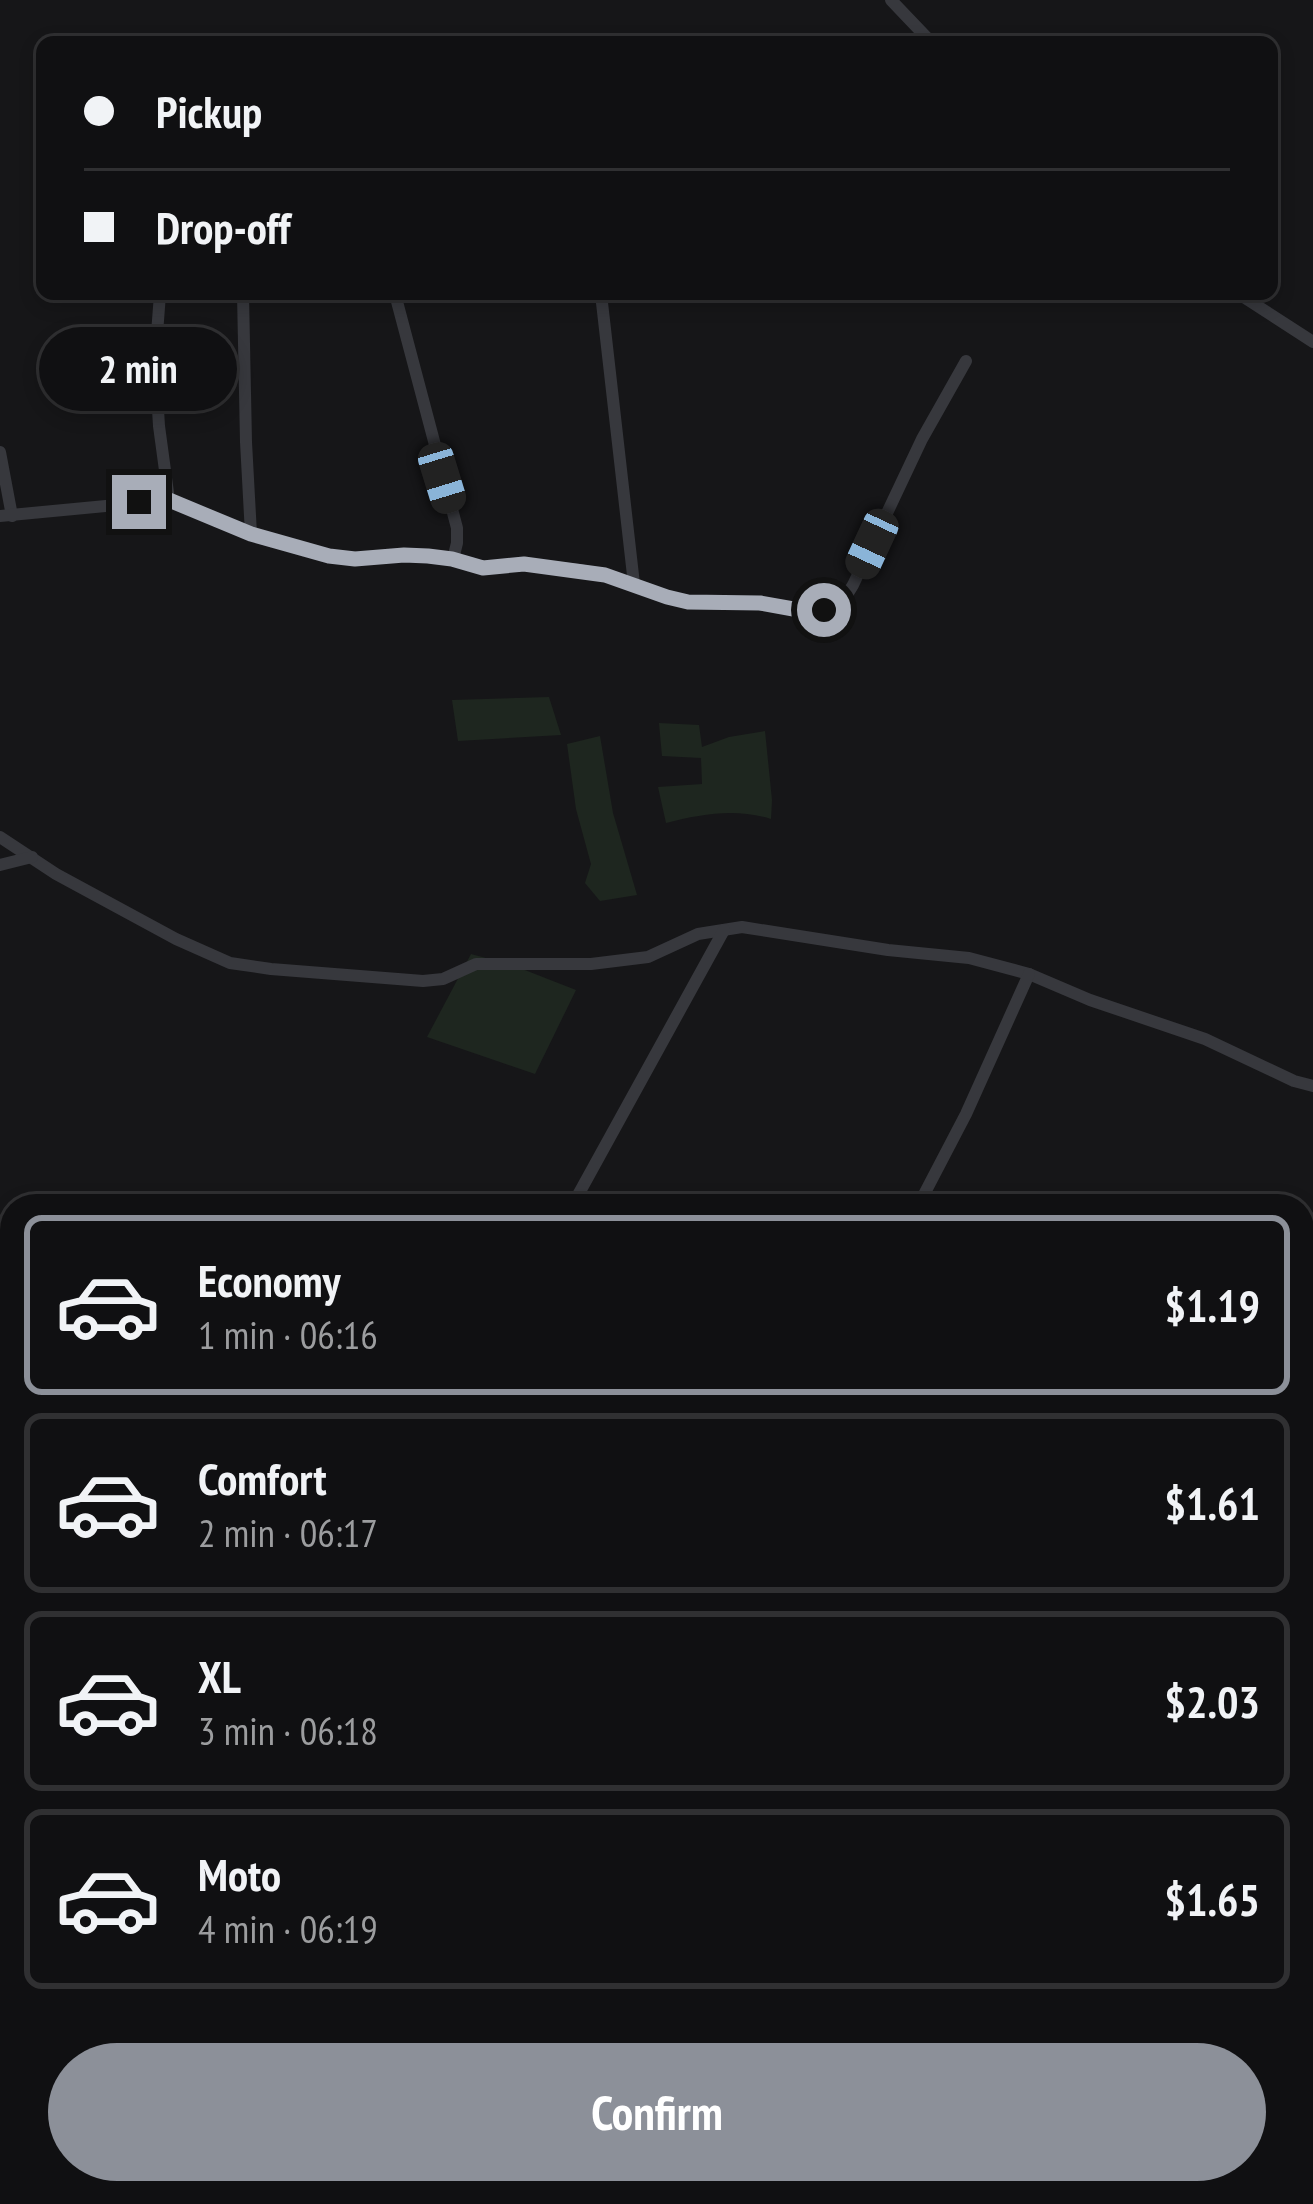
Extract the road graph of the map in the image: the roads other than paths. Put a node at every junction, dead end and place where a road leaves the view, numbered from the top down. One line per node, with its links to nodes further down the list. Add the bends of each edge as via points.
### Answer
1 (891, 0): 2 (street)
2 (926, 36)
3 (160, 300): 11 (street, via 155,360)
4 (243, 300): 13 (street)
5 (397, 300): 14 (street, via 458,528)
6 (602, 300): 15 (street)
7 (1248, 300): 8 (street)
8 (1313, 342)
9 (966, 361): 15 (street, via 843,601 824,610 688,602)
10 (0, 452): 12 (street)
11 (169, 500): 12 (street); 13 (street)
12 (6, 516)
13 (251, 534): 14 (street, via 329,556)
14 (452, 559): 15 (street)
15 (634, 584)
16 (0, 837): 17 (street)
17 (32, 857): 18 (street); 19 (street, via 176,939 230,963 271,969 423,981 476,964 648,958)
18 (0, 865)
19 (724, 930): 20 (street, via 969,958); 22 (street)
20 (1029, 974): 21 (street); 23 (street)
21 (1313, 1086)
22 (579, 1194)
23 (924, 1194)

